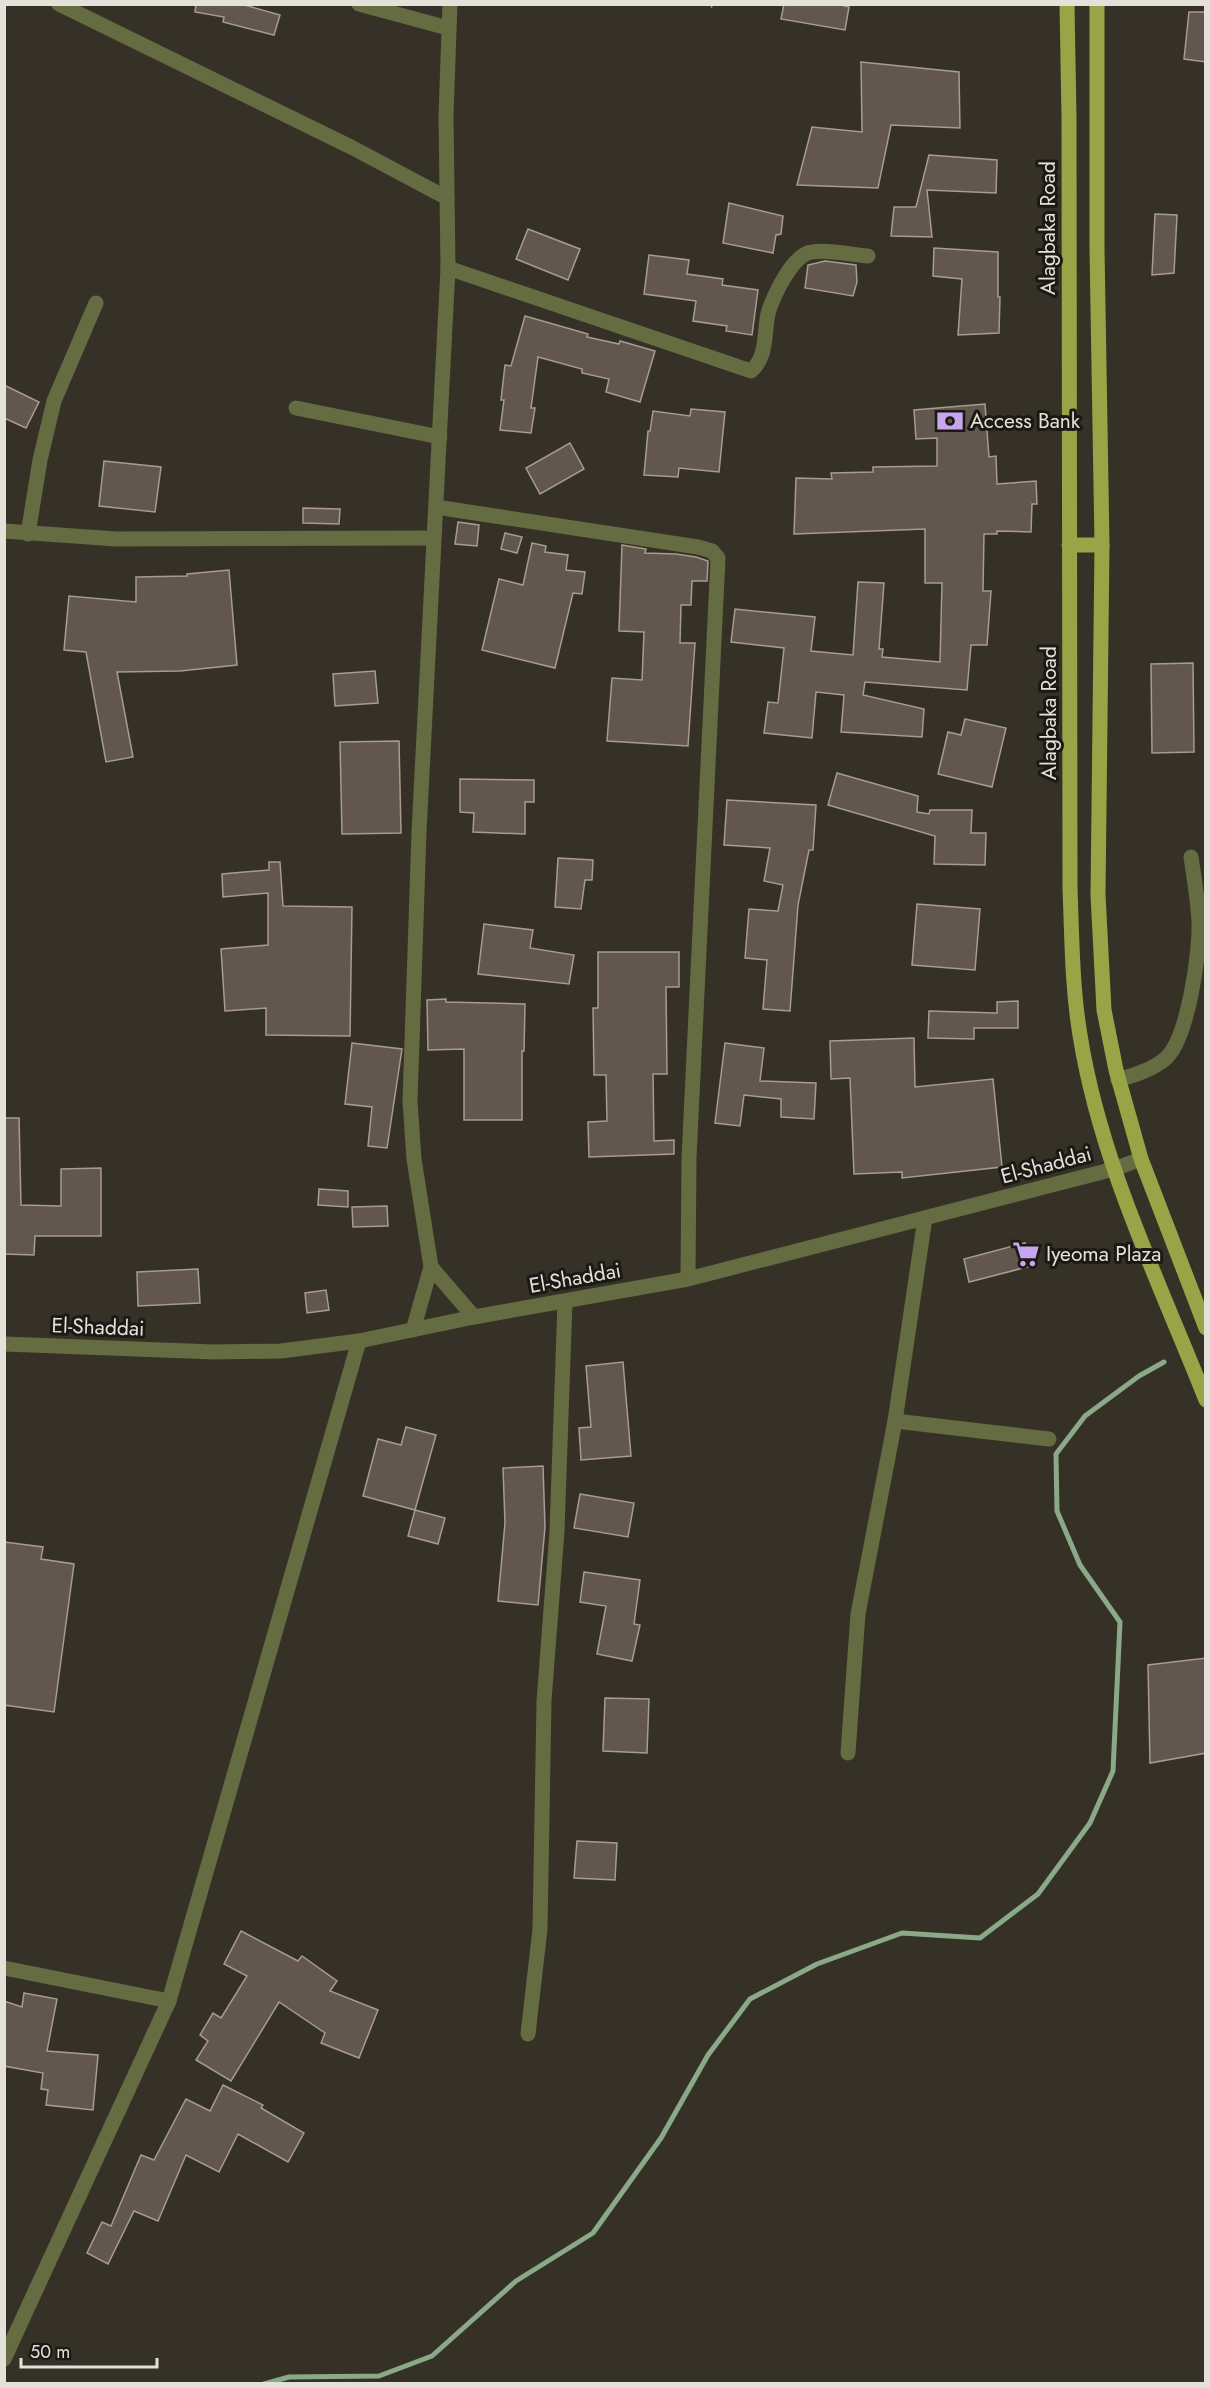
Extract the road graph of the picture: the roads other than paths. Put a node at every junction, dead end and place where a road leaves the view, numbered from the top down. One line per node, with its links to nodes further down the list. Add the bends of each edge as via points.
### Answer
1 (59, 4): 7 (street)
2 (450, 4): 6 (street)
3 (1067, 4): 17 (main road, Alagbaka Road)
4 (1097, 4): 18 (main road)
5 (362, 5): 6 (street)
6 (448, 28): 7 (street)
7 (447, 198): 9 (street)
8 (868, 256): 9 (street, via 811,251 797,259 769,310 762,356 751,371)
9 (448, 268): 12 (street)
10 (96, 303): 15 (street, via 54,401)
11 (296, 408): 12 (street)
12 (440, 436): 13 (street)
13 (436, 507): 16 (street); 25 (street, via 698,547 712,551 718,558 688,1158)
14 (4, 531): 15 (street)
15 (28, 534): 16 (street, via 116,539)
16 (432, 538): 24 (street, via 410,1101 414,1158)
17 (1069, 545): 18 (main road); 22 (main road, Alagbaka Road, via 1074,981 1094,1101)
18 (1102, 545): 20 (main road, via 1098,895 1104,1010)
19 (1191, 857): 20 (street, via 1199,922 1196,970 1187,1012 1166,1059)
20 (1118, 1080): 21 (main road)
21 (1141, 1159): 22 (street, El-Shaddai); 28 (main road)
22 (1114, 1169): 23 (street, El-Shaddai); 32 (main road, Alagbaka Road)
23 (925, 1218): 25 (street, El-Shaddai); 33 (street)
24 (431, 1267): 27 (street); 29 (street)
25 (688, 1279): 26 (street, El-Shaddai)
26 (565, 1302): 27 (street, El-Shaddai); 38 (street, via 557,1531 544,1701 540,1929)
27 (474, 1317): 29 (street, El-Shaddai)
28 (1206, 1328)
29 (413, 1330): 30 (street, El-Shaddai)
30 (359, 1341): 31 (street, El-Shaddai, via 281,1351 214,1352); 37 (street)
31 (4, 1344)
32 (1206, 1400)
33 (895, 1421): 34 (street); 35 (street, via 858,1614)
34 (1049, 1439)
35 (848, 1753)
36 (4, 1968): 37 (street)
37 (169, 2001): 39 (street)
38 (528, 2034)
39 (4, 2359)

